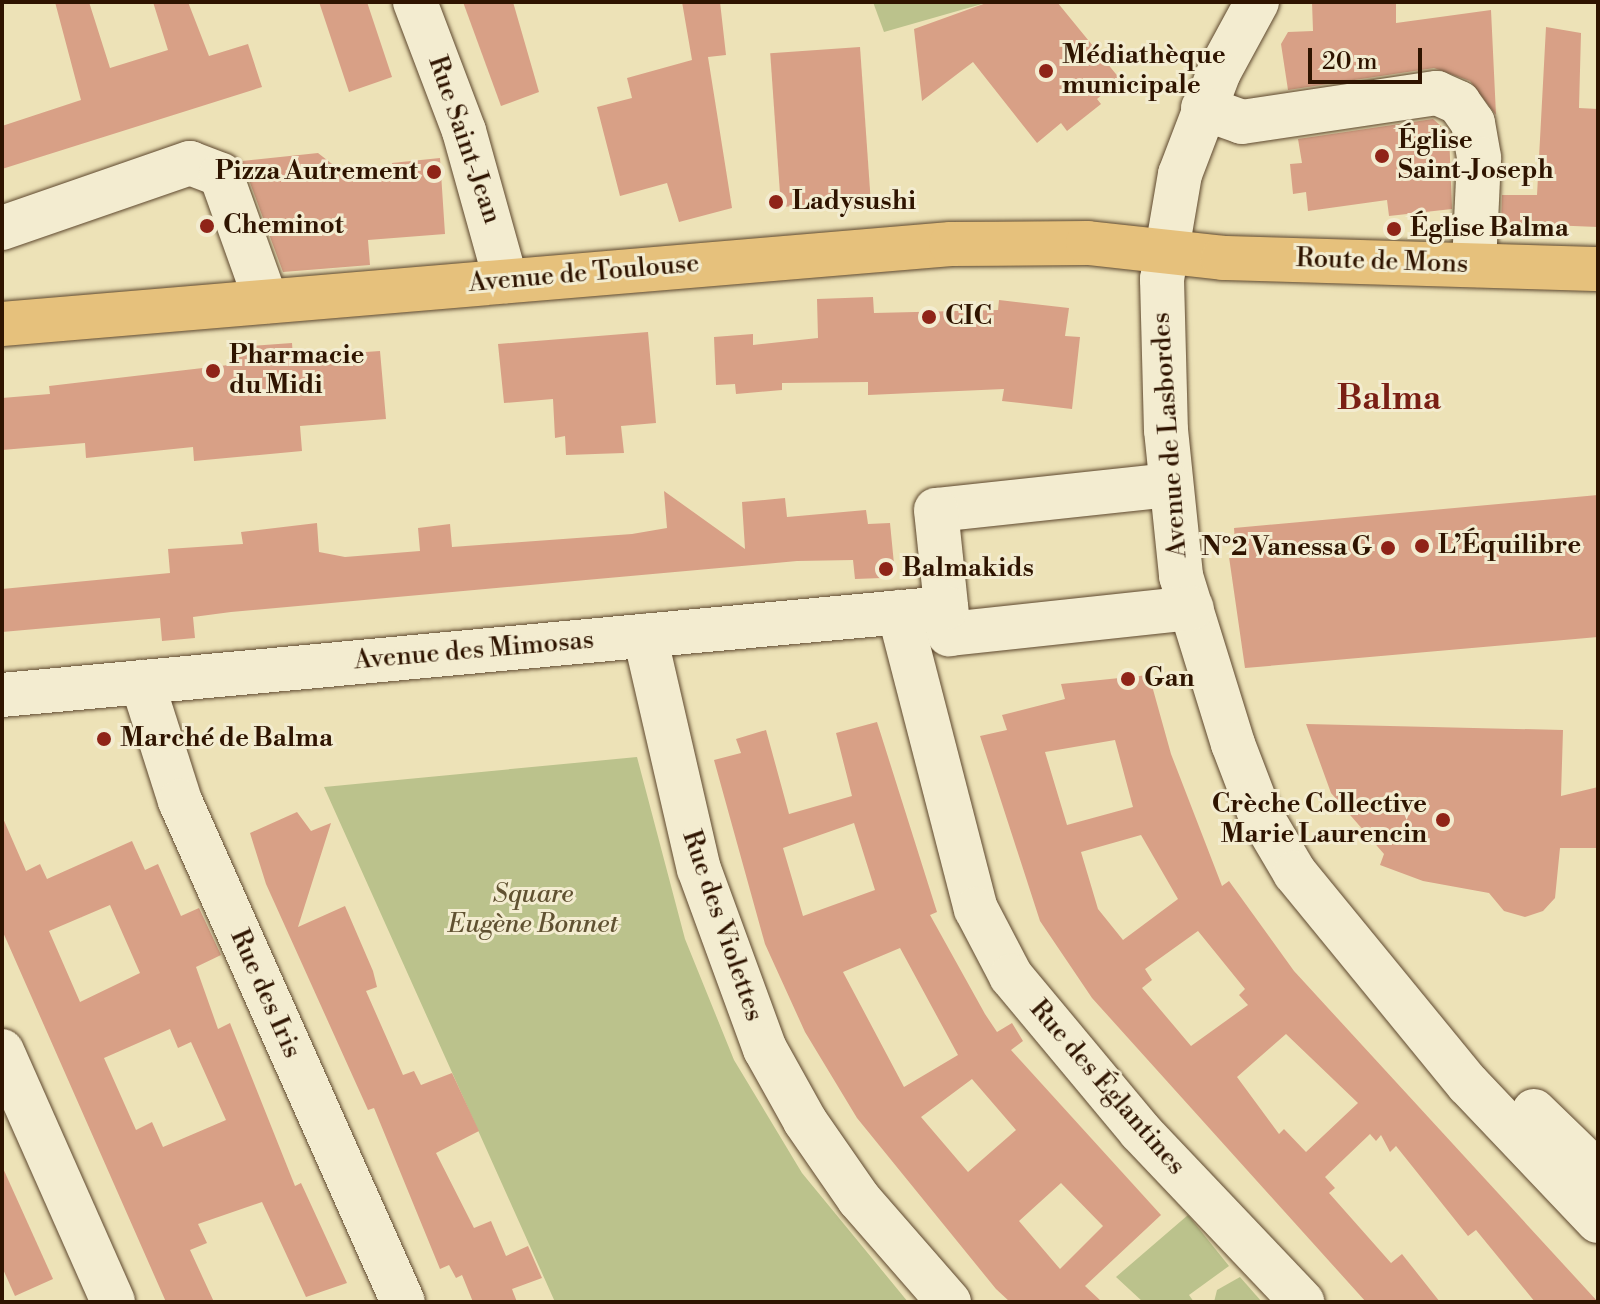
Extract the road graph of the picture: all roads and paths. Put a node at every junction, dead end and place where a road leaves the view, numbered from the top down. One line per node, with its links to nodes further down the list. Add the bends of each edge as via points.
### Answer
1 (415, 2): 8 (street, Rue Saint-Jean, via 464,131)
2 (1257, 2): 3 (street, Avenue de Lasbordes)
3 (1203, 108): 5 (street, Avenue de Lasbordes, via 1174,193); 6 (street, via 1242,122 1437,93 1459,103 1473,123 1479,158)
4 (2, 228): 9 (street, via 190,163 221,175)
5 (1166, 249): 6 (main road, Route de Mons, via 1223,258); 8 (main road, Avenue de Toulouse, via 951,244); 11 (street, Avenue de Lasbordes, via 1160,308)
6 (1474, 265): 7 (main road, Route de Mons)
7 (1598, 269)
8 (506, 281): 9 (main road, Avenue de Toulouse)
9 (266, 301): 10 (main road, Avenue de Toulouse)
10 (2, 324)
11 (1170, 485): 12 (street, via 936,510); 13 (street, Avenue de Lasbordes, via 1181,576)
12 (946, 608): 13 (street, via 949,634); 14 (street, Avenue des Mimosas)
13 (1192, 608): 18 (street, Avenue de Lasbordes, via 1259,812 1295,873)
14 (899, 612): 15 (street, Avenue des Mimosas); 25 (street, Rue des Églantines, via 976,909 1011,976 1140,1131)
15 (645, 636): 16 (street, Avenue des Mimosas); 24 (street, Rue des Violettes, via 699,869 765,1049 859,1199)
16 (142, 682): 17 (street, Avenue des Mimosas); 23 (street, Rue des Iris, via 180,801)
17 (2, 695)
18 (1429, 1030): 20 (street, Avenue de Lasbordes, via 1489,1068); 21 (street, Avenue de Lasbordes, via 1468,1084)
19 (2, 1051): 22 (street)
20 (1598, 1173)
21 (1598, 1221)
22 (113, 1302)
23 (403, 1302)
24 (949, 1302)
25 (1302, 1302)

